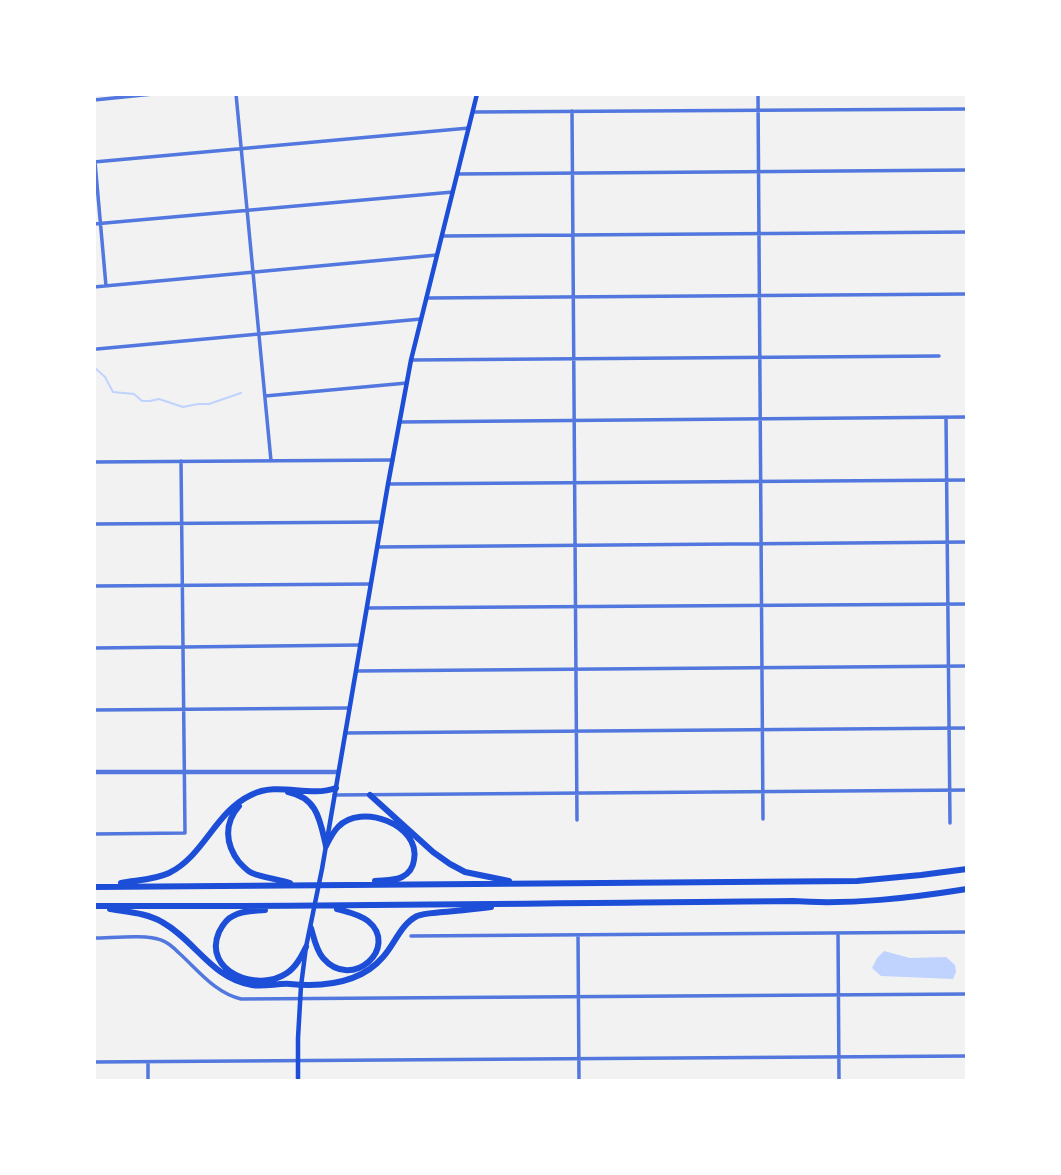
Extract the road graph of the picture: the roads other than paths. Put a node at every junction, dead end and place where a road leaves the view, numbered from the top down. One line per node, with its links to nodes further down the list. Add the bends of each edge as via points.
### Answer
1 (153, 94): 5 (street)
2 (236, 94): 11 (street)
3 (477, 94): 9 (main road)
4 (758, 94): 7 (street)
5 (94, 100)
6 (967, 108): 7 (street)
7 (758, 110): 8 (street); 14 (street)
8 (572, 111): 9 (street); 15 (street)
9 (473, 112): 10 (main road)
10 (469, 128): 11 (street); 16 (main road)
11 (242, 148): 12 (street); 18 (street)
12 (95, 161): 20 (street)
13 (967, 170): 14 (street)
14 (758, 172): 15 (street); 22 (street)
15 (572, 173): 16 (street); 23 (street)
16 (457, 174): 17 (main road)
17 (453, 192): 18 (street); 24 (main road)
18 (247, 210): 20 (street); 26 (street)
19 (94, 224): 20 (street)
20 (100, 224): 27 (street)
21 (967, 232): 22 (street)
22 (758, 234): 23 (street); 30 (street)
23 (572, 235): 24 (street); 31 (street)
24 (442, 236): 25 (main road)
25 (437, 256): 26 (street); 32 (main road)
26 (253, 272): 27 (street); 34 (street)
27 (106, 286): 28 (street)
28 (94, 287)
29 (967, 294): 30 (street)
30 (759, 295): 31 (street); 37 (street)
31 (573, 297): 32 (street); 38 (street)
32 (426, 298): 33 (main road)
33 (421, 319): 34 (street); 39 (main road)
34 (259, 334): 35 (street); 41 (street)
35 (97, 349)
36 (939, 356): 37 (street)
37 (760, 357): 38 (street); 44 (street)
38 (573, 359): 39 (street); 45 (street)
39 (411, 360): 40 (main road)
40 (407, 383): 41 (street); 46 (main road)
41 (265, 396): 47 (street)
42 (946, 417): 43 (street); 44 (street); 51 (street)
43 (967, 417)
44 (760, 419): 45 (street); 53 (street)
45 (574, 421): 46 (street); 54 (street)
46 (399, 422): 48 (main road)
47 (271, 460): 48 (street); 49 (street)
48 (393, 460): 55 (main road)
49 (181, 461): 50 (street); 57 (street)
50 (94, 462)
51 (947, 480): 52 (street); 53 (street); 59 (street)
52 (967, 480)
53 (760, 482): 54 (street); 61 (street)
54 (574, 483): 55 (street); 62 (street)
55 (388, 484): 56 (main road)
56 (382, 522): 57 (street); 63 (main road)
57 (182, 523): 58 (street); 65 (street)
58 (94, 524)
59 (947, 542): 60 (street); 61 (street); 67 (street)
60 (967, 542)
61 (761, 544): 62 (street); 69 (street)
62 (575, 545): 63 (street); 70 (street)
63 (377, 547): 64 (main road)
64 (371, 584): 65 (street); 71 (main road)
65 (183, 585): 66 (street); 73 (street)
66 (94, 586)
67 (948, 604): 68 (street); 69 (street); 75 (street)
68 (967, 604)
69 (761, 606): 70 (street); 77 (street)
70 (575, 607): 71 (street); 78 (street)
71 (367, 608): 72 (main road)
72 (360, 645): 73 (street); 79 (main road)
73 (183, 647): 74 (street); 81 (street)
74 (94, 648)
75 (948, 666): 76 (street); 77 (street); 83 (street)
76 (967, 666)
77 (762, 668): 78 (street); 85 (street)
78 (576, 669): 79 (street); 86 (street)
79 (356, 671): 80 (main road)
80 (349, 708): 81 (street); 87 (main road)
81 (184, 709): 82 (street); 89 (street)
82 (94, 710)
83 (949, 728): 84 (street); 85 (street); 91 (street)
84 (967, 728)
85 (762, 730): 86 (street); 94 (street)
86 (576, 731): 87 (street); 95 (street)
87 (345, 733): 90 (main road)
88 (94, 772): 89 (street)
89 (184, 772): 90 (street); 100 (street, via 184,833)
90 (338, 772): 93 (main road)
91 (949, 790): 92 (street); 94 (street); 99 (street)
92 (967, 790)
93 (335, 791): 96 (street); 101 (main road); 106 (highway, via 258,792 226,813 176,869)
94 (762, 792): 95 (street); 97 (street)
95 (576, 793): 96 (street); 98 (street)
96 (370, 795): 103 (highway, via 450,864 465,872)
97 (763, 819)
98 (577, 820)
99 (950, 823)
100 (94, 834)
101 (326, 846): 104 (highway, via 317,810 291,792 251,797 232,816 228,838 242,866); 105 (highway, via 345,822 369,816 401,829 414,848 414,864 404,877); 112 (main road)
102 (967, 869): 103 (highway, via 857,881)
103 (524, 884): 105 (highway)
104 (299, 885): 105 (highway); 106 (highway)
105 (336, 885)
106 (95, 887)
107 (967, 889): 108 (highway, via 856,901)
108 (530, 903): 111 (highway); 119 (highway, via 420,915 408,922 366,973 338,983)
109 (94, 906): 110 (highway); 119 (highway, via 160,920 216,970 241,982)
110 (295, 906): 111 (highway); 118 (highway, via 231,916 220,928 217,954 233,975 264,981 287,973)
111 (325, 906): 112 (highway, via 367,920 378,942 373,958 351,971 334,967 319,953)
112 (311, 928): 118 (main road)
113 (967, 932): 114 (street)
114 (838, 933): 115 (street); 121 (street)
115 (578, 934): 116 (street); 122 (street)
116 (411, 936)
117 (94, 938): 123 (street, via 164,940 214,986 234,997)
118 (306, 947): 119 (main road)
119 (301, 986): 123 (main road)
120 (967, 994): 121 (street)
121 (839, 995): 122 (street); 125 (street)
122 (578, 997): 123 (street); 126 (street)
123 (300, 999): 127 (main road)
124 (967, 1056): 125 (street)
125 (839, 1057): 126 (street); 133 (street)
126 (578, 1059): 127 (street); 132 (street)
127 (298, 1061): 129 (street); 131 (main road)
128 (94, 1062): 129 (street)
129 (148, 1062): 130 (street)
130 (148, 1080)
131 (298, 1080)
132 (579, 1080)
133 (839, 1080)

